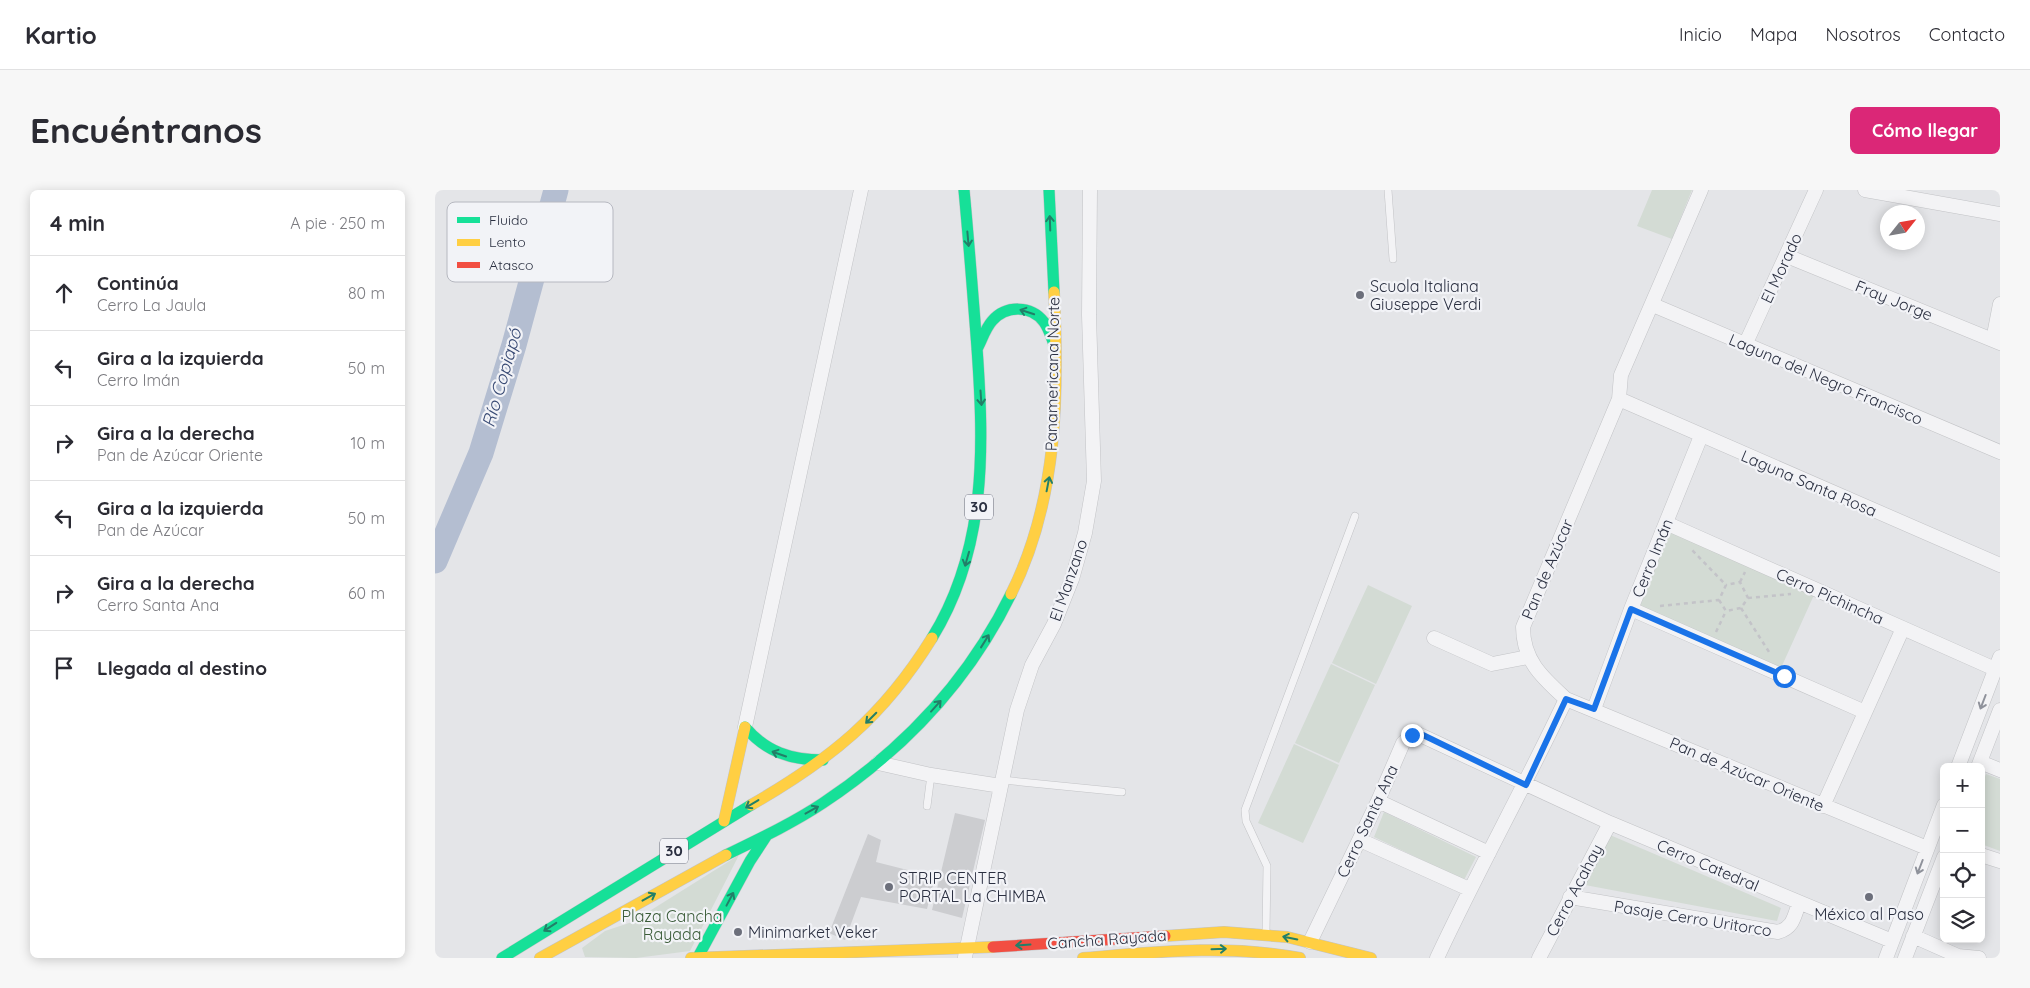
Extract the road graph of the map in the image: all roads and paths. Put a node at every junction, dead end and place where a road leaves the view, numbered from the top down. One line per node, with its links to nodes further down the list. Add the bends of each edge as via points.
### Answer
1 (861, 190): 42 (street)
2 (964, 190): 17 (main road, 30, one-way to 17)
3 (1049, 190): 16 (main road, Panamericana Norte / 30, one-way to 3)
4 (1090, 190): 50 (street, El Manzano, via 1089,315 1094,481 1090,508 1072,579 1024,687)
5 (1388, 190): 11 (lane)
6 (1701, 190): 13 (street, Pan de Azúcar)
7 (1816, 190): 10 (street, El Morado)
8 (1865, 190): 9 (street)
9 (2000, 214)
10 (1787, 256): 14 (street, Fray Jorge); 15 (street, El Morado)
11 (1393, 259)
12 (2000, 304): 14 (street)
13 (1653, 305): 15 (street, Laguna del Negro Francisco); 18 (street, Pan de Azúcar, via 1621,375)
14 (1997, 342)
15 (1745, 345): 20 (street, Laguna del Negro Francisco)
16 (1055, 348): 17 (main road, one-way to 17, via 1042,320 1031,312 1017,309 992,320); 44 (main road, Panamericana Norte / 30, one-way to 16, via 919,725 958,681 997,622 1018,578 1036,531 1049,479)
17 (977, 349): 43 (main road, 30, one-way to 43, via 982,475 976,520 961,581 935,636 906,680 866,724)
18 (1619, 399): 19 (street, Laguna Santa Rosa); 35 (street, Pan de Azúcar, via 1523,627 1523,643)
19 (1701, 436): 22 (street, Cerro Imán); 24 (street, Laguna Santa Rosa)
20 (2000, 452)
21 (1355, 516): 70 (lane, via 1245,810 1267,866)
22 (1666, 522): 30 (street, Cerro Imán); 32 (street, Cerro Pichincha)
23 (1686, 543): 25 (path)
24 (2000, 565)
25 (1726, 585): 27 (path, via 1740,582); 28 (path)
26 (1794, 594): 27 (path)
27 (1748, 598): 29 (path)
28 (1719, 600): 30 (path); 31 (path)
29 (1741, 608): 31 (path); 37 (path)
30 (1631, 609): 34 (street); 39 (street, Cerro Imán)
31 (1726, 611): 34 (path)
32 (1903, 628): 36 (street, Cerro Pichincha); 41 (street)
33 (1434, 638): 35 (street, via 1492,664)
34 (1711, 644): 37 (street)
35 (1528, 657): 38 (street, Pan de Azúcar)
36 (1998, 665): 45 (street, one-way to 45)
37 (1784, 676): 41 (street)
38 (1566, 699): 39 (street, Pan de Azúcar Oriente); 51 (street)
39 (1594, 709): 55 (street, Pan de Azúcar Oriente)
40 (2000, 710): 46 (street)
41 (1865, 712): 55 (street)
42 (745, 727): 43 (main road, one-way to 42, via 797,759 773,752 757,742); 57 (main road)
43 (823, 760): 57 (main road, 30, one-way to 57)
44 (878, 763): 49 (street); 59 (main road, Panamericana Norte / 30, one-way to 44, via 822,804)
45 (1960, 763)
46 (1979, 763)
47 (1985, 766): 48 (street)
48 (2000, 770)
49 (931, 775): 50 (street); 54 (lane)
50 (1001, 783): 52 (lane); 76 (street, El Manzano)
51 (1526, 785): 53 (street, Cerro Santa Ana, via 1418,734 1403,743); 58 (street, Cerro Catedral); 62 (street)
52 (1122, 792)
53 (1378, 801): 60 (street, Cerro Santa Ana); 62 (street)
54 (927, 806)
55 (1823, 806): 61 (street, Pan de Azúcar Oriente)
56 (1943, 808): 61 (street)
57 (724, 821): 68 (main road, 30)
58 (1610, 823): 67 (street, Cerro Acahay); 69 (street, Cerro Catedral)
59 (769, 833): 72 (main road, 30, one-way to 59); 80 (main road, one-way to 59, via 749,861)
60 (1360, 840): 66 (street); 74 (street, Cerro Santa Ana)
61 (1927, 848): 73 (street, one-way to 73)
62 (1489, 853): 66 (street)
63 (1985, 856): 64 (street)
64 (2000, 861)
65 (1940, 867): 71 (street)
66 (1469, 890): 84 (street)
67 (1570, 897): 69 (street, Pasaje Cerro Uritorco, via 1778,932 1792,924); 85 (street, Cerro Acahay)
68 (591, 901): 72 (main road, via 580,919); 78 (main road, 30, one-way to 78)
69 (1799, 903): 73 (street, Cerro Catedral)
70 (1266, 934): 74 (main road, Cancha Rayada, one-way to 70); 76 (main road, Cancha Rayada, one-way to 76, via 1201,932); 77 (street)
71 (1913, 936): 87 (street); 88 (street, via 1958,956)
72 (576, 938): 75 (main road); 79 (main road, 30)
73 (1892, 940): 86 (street)
74 (1310, 942): 83 (main road, Cancha Rayada)
75 (579, 951)
76 (966, 953): 80 (main road, Cancha Rayada)
77 (1264, 955): 81 (main road, Cancha Rayada, one-way to 77, via 1208,949); 82 (main road, Cancha Rayada)
78 (502, 958)
79 (540, 958)
80 (696, 958)
81 (1083, 958)
82 (1300, 958)
83 (1371, 958)
84 (1437, 958)
85 (1539, 958)
86 (1886, 958)
87 (1905, 958)
88 (1979, 958)

